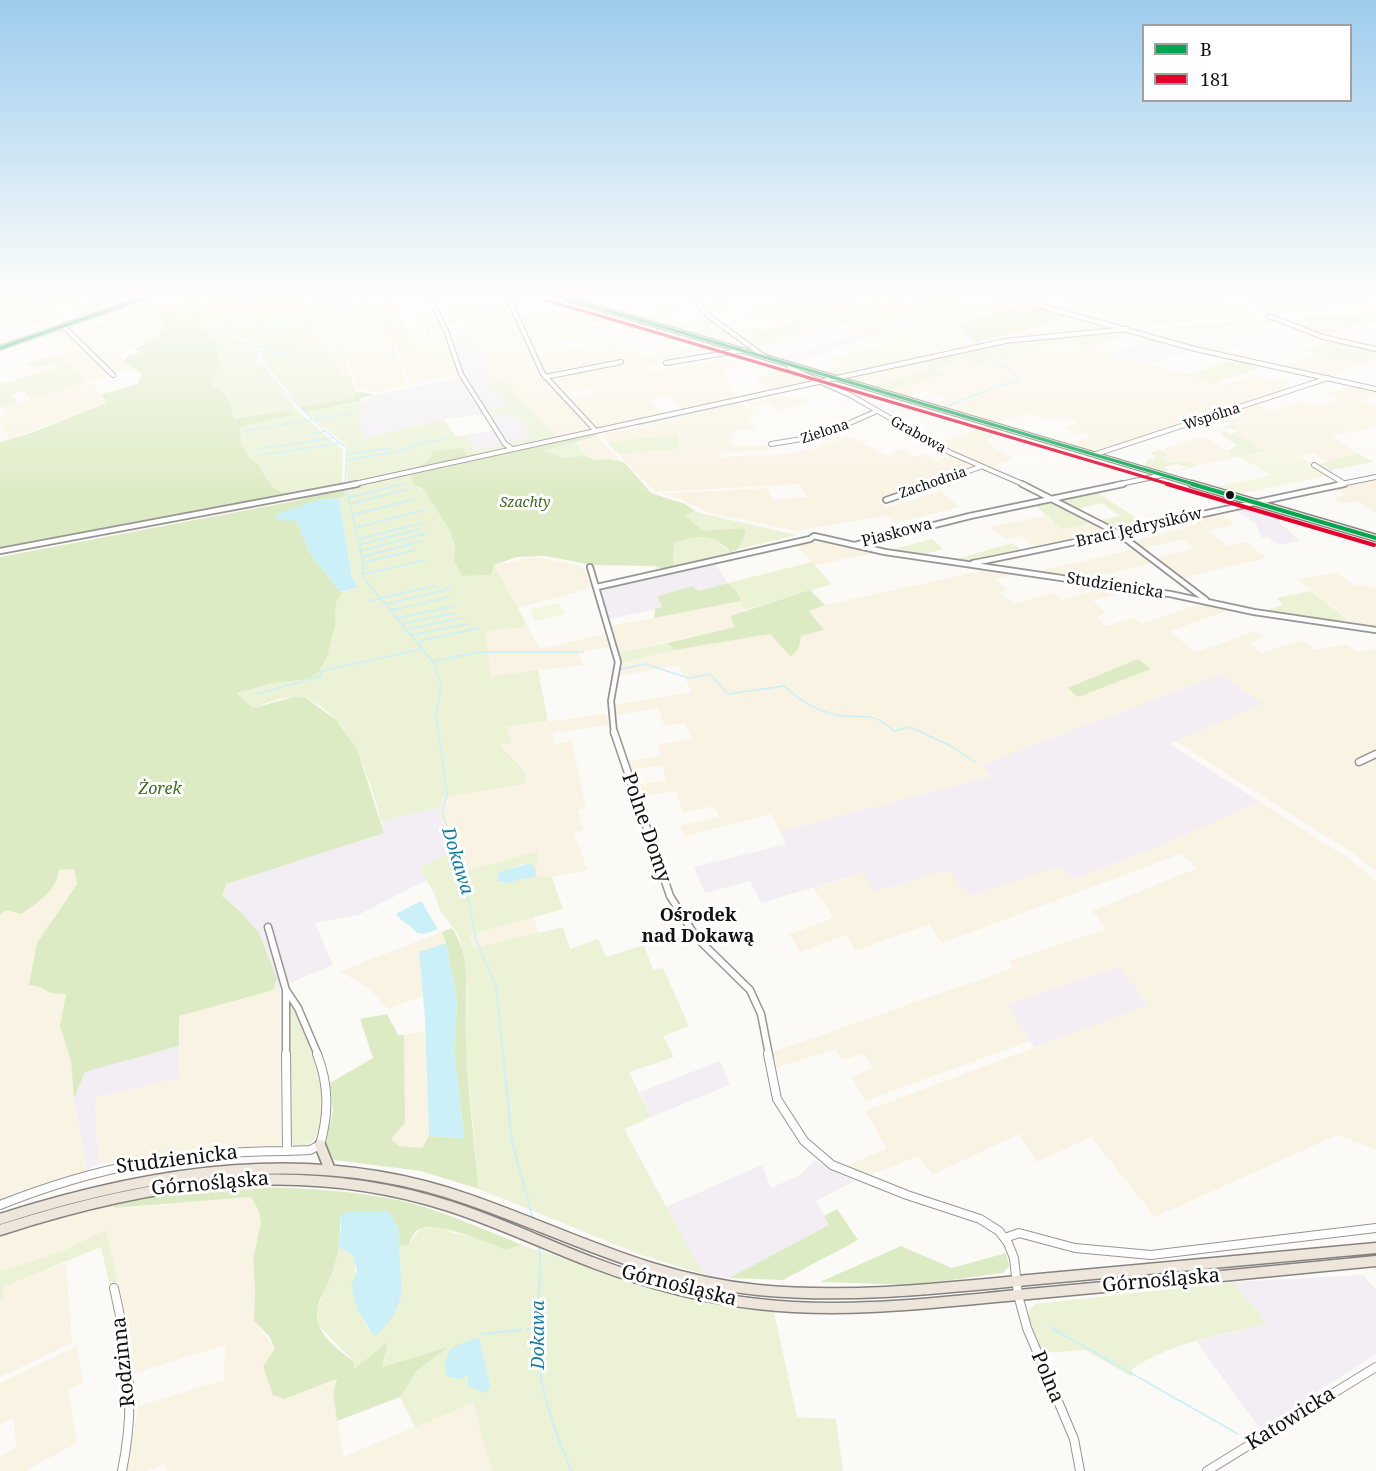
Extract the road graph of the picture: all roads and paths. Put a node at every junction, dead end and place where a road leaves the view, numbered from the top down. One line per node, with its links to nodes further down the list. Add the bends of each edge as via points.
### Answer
1 (99, 362): 11 (street)
2 (457, 362): 20 (street)
3 (536, 362): 12 (street)
4 (621, 362): 12 (street)
5 (674, 362): 9 (street)
6 (783, 362): 10 (main road)
7 (909, 362): 13 (street)
8 (1254, 362): 14 (street)
9 (666, 363)
10 (788, 363): 13 (main road); 15 (street, Grabowa, via 790,368)
11 (113, 375)
12 (545, 377): 18 (street)
13 (837, 378): 15 (street); 21 (main road)
14 (1328, 378): 16 (street); 21 (street, Wspólna)
15 (819, 382): 17 (street, Grabowa); 18 (street)
16 (1376, 389)
17 (877, 411): 19 (street, Zielona, via 820,436); 23 (street, Grabowa)
18 (596, 431): 20 (street)
19 (771, 444)
20 (511, 448): 33 (street, via 319,492)
21 (1096, 454): 24 (main road)
22 (1314, 465): 26 (street)
23 (980, 467): 27 (street, Zachodnia); 28 (street, Grabowa)
24 (1163, 474): 28 (street, Piaskowa); 29 (main road)
25 (1376, 477): 26 (street, Braci Jędrysików)
26 (1345, 484): 29 (street, Braci Jędrysików)
27 (886, 500)
28 (1053, 500): 30 (street, Grabowa); 32 (street, Piaskowa, via 951,519)
29 (1258, 503): 30 (street, Braci Jędrysików); 31 (main road)
30 (1118, 533): 34 (street, Braci Jędrysików); 37 (street, Grabowa)
31 (1376, 538)
32 (854, 545): 34 (street, Studzienicka); 36 (street, Piaskowa, via 814,536)
33 (0, 551)
34 (972, 564): 37 (street, Studzienicka)
35 (590, 567): 36 (street, Polne Domy)
36 (597, 587): 50 (street, Polne Domy, via 618,663 611,701 614,735 660,872 696,938 750,990 761,1014 774,1091 787,1117 804,1141 832,1165 980,1219)
37 (1207, 601): 38 (street, Studzienicka)
38 (1376, 630)
39 (1376, 754): 40 (street)
40 (1359, 762)
41 (268, 927): 42 (street)
42 (286, 990): 43 (street, via 301,1016 327,1083 328,1115); 44 (street)
43 (320, 1145): 44 (street, Studzienicka); 45 (main road)
44 (287, 1151): 46 (street, Studzienicka, via 183,1156 136,1163 92,1172)
45 (330, 1170): 47 (main road, Górnośląska, via 231,1168 156,1177 92,1190); 53 (main road, Górnośląska, via 416,1183 648,1269 721,1286 775,1292 866,1294)
46 (0, 1205)
47 (0, 1219)
48 (1376, 1228): 50 (street, via 1151,1255 1075,1248 1019,1233)
49 (0, 1230): 55 (main road, Górnośląska, via 66,1208 151,1189 280,1178 389,1189 446,1204 661,1286 759,1304 842,1309)
50 (1005, 1238): 53 (street, via 1014,1258)
51 (1376, 1248): 53 (main road, Górnośląska)
52 (1376, 1261): 55 (main road, Górnośląska)
53 (1017, 1282): 55 (street, Polna)
54 (114, 1288): 58 (street, Rodzinna, via 125,1345 131,1413)
55 (1018, 1295): 59 (street, Polna, via 1034,1347 1074,1439)
56 (1374, 1370): 57 (street, Katowicka)
57 (1211, 1470)
58 (122, 1471)
59 (1080, 1471)

